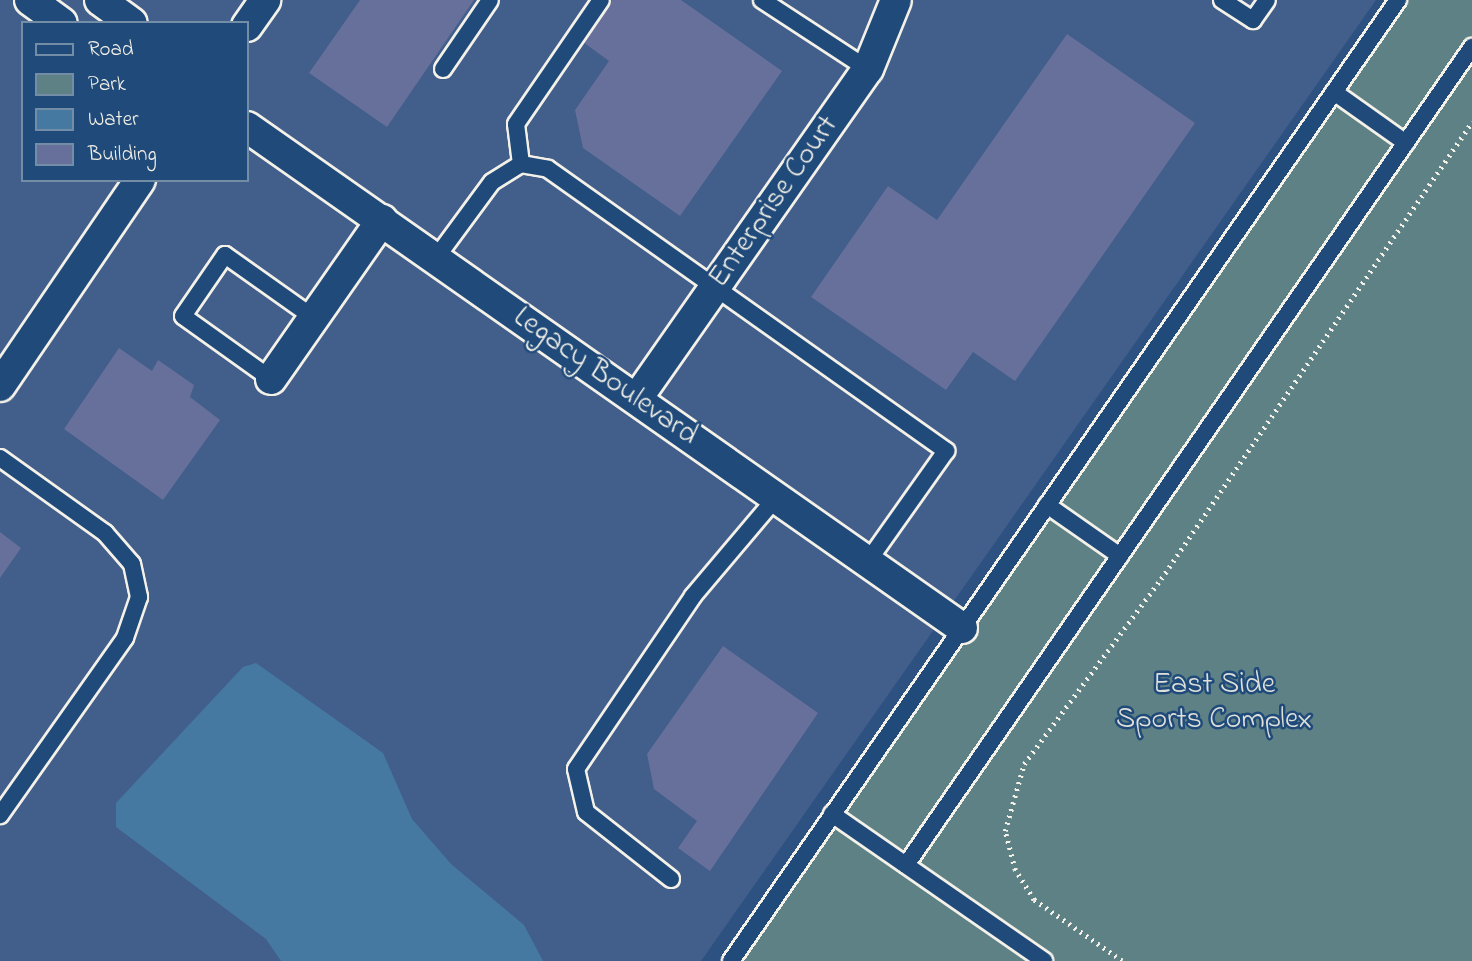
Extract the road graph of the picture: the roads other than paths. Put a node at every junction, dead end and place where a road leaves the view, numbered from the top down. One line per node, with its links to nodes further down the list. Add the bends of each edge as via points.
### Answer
1 (30, 0): 11 (street)
2 (100, 0): 12 (street)
3 (265, 0): 13 (street)
4 (490, 0): 15 (lane)
5 (601, 0): 20 (lane, via 516,124)
6 (762, 0): 16 (lane)
7 (896, 0): 16 (street, Enterprise Court)
8 (1222, 0): 9 (lane, via 1253,20)
9 (1266, 0)
10 (1398, 0): 17 (lane)
11 (59, 21)
12 (129, 21)
13 (248, 25)
14 (1472, 47): 19 (lane)
15 (443, 69)
16 (868, 69): 24 (street, Enterprise Court)
17 (1334, 92): 19 (lane); 31 (lane)
18 (248, 128): 22 (street, Legacy Boulevard)
19 (1406, 143): 32 (lane)
20 (521, 164): 23 (lane, via 492,182); 24 (lane, via 548,169)
21 (139, 182): 27 (street)
22 (382, 220): 23 (street, Legacy Boulevard); 25 (street)
23 (436, 258): 28 (street, Legacy Boulevard)
24 (715, 287): 28 (street, Enterprise Court); 33 (lane, via 946,451)
25 (314, 318): 26 (street); 26 (lane, via 225,255 183,316)
26 (271, 379)
27 (0, 386)
28 (638, 397): 30 (street, Legacy Boulevard)
29 (0, 458): 36 (lane, via 105,533 132,564 139,597 125,638)
30 (775, 499): 33 (street, Legacy Boulevard); 38 (lane, via 693,596 576,769 586,813)
31 (1048, 505): 32 (lane); 34 (lane)
32 (1120, 556): 37 (lane)
33 (866, 564): 34 (street, Legacy Boulevard)
34 (962, 628): 35 (lane)
35 (832, 814): 37 (lane); 39 (lane)
36 (0, 816)
37 (906, 865): 40 (lane)
38 (671, 879)
39 (731, 961)
40 (1044, 961)

